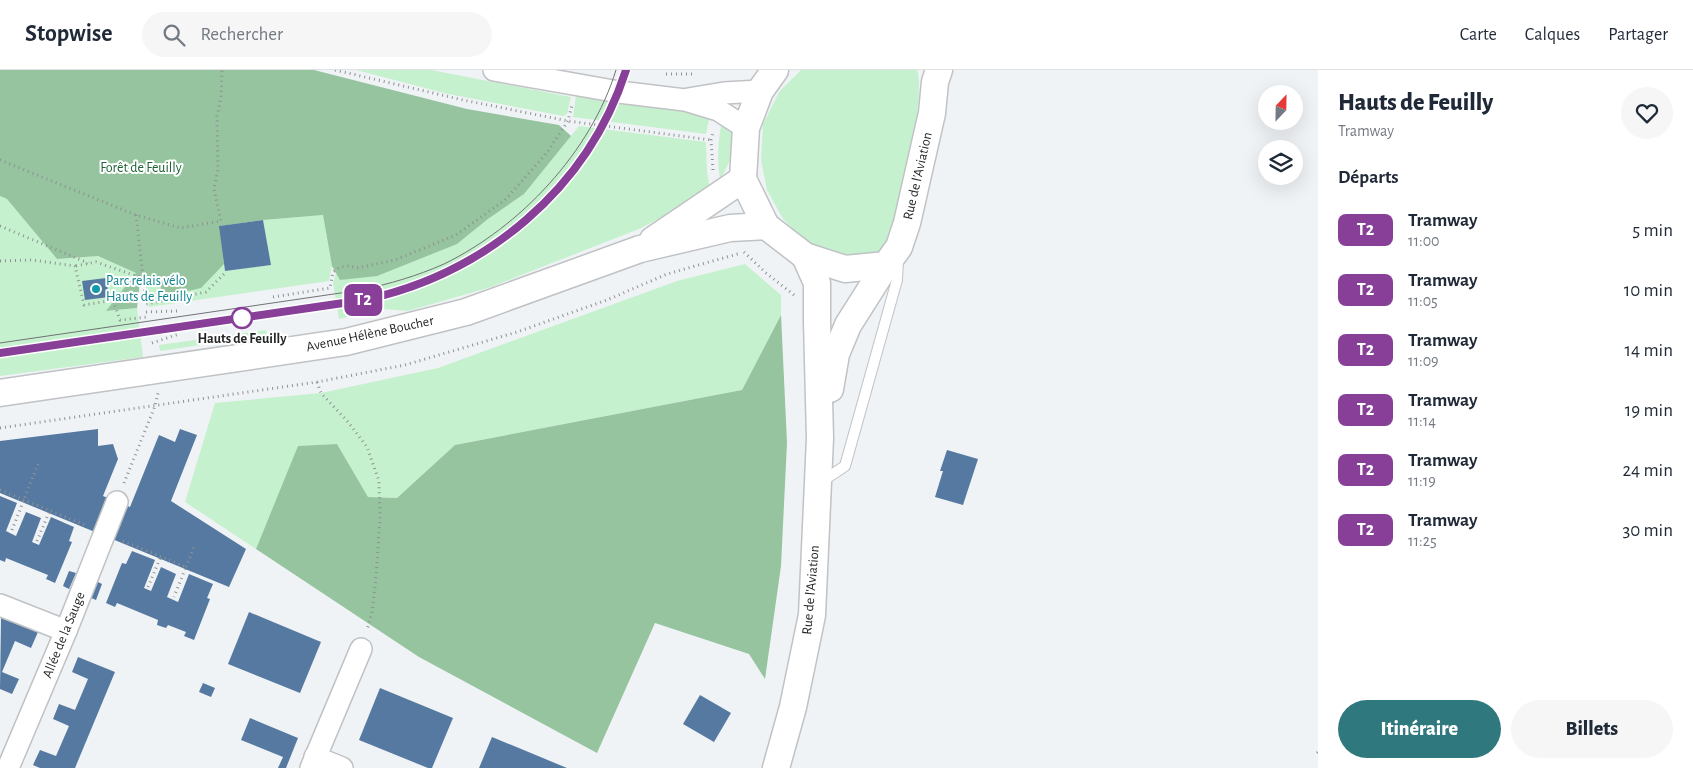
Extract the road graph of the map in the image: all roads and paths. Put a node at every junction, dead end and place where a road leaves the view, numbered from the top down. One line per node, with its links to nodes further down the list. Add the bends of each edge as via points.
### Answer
1 (222, 70): 15 (path, via 222,98 217,116 218,170 214,190 221,221 180,228)
2 (335, 70): 10 (path)
3 (494, 70): 9 (street)
4 (775, 70): 8 (street, Rue de l'Aviation)
5 (658, 74): 6 (path)
6 (695, 74)
7 (933, 74): 20 (street, Rue de l'Aviation, via 932,113 907,223)
8 (760, 92): 9 (street, via 724,93); 11 (street, Rue de l'Aviation)
9 (685, 100): 11 (street, via 718,110)
10 (568, 121): 12 (path); 27 (path, via 546,154 505,200 456,236 395,260 357,268 340,267 333,272 330,288)
11 (746, 128): 14 (street, Rue de l'Aviation)
12 (711, 140)
13 (0, 160): 15 (path)
14 (743, 179): 17 (street, Rue de l'Aviation); 18 (street, Avenue Hélène Boucher)
15 (136, 215): 25 (path)
16 (0, 226): 22 (path)
17 (766, 226): 18 (street, Avenue Hélène Boucher, via 730,228); 19 (street, Rue de l'Aviation)
18 (640, 249): 36 (street, Avenue Hélène Boucher, via 466,312 346,342)
19 (805, 256): 20 (street, Rue de l'Aviation, via 845,269); 37 (street, Rue de l'Aviation, via 817,283)
20 (892, 256): 37 (street, Rue de l'Aviation, via 848,325 836,354); 39 (lane, via 897,280 845,466)
21 (0, 261): 23 (path, via 32,260)
22 (88, 263): 23 (path); 25 (path, via 96,262)
23 (75, 266): 28 (path, via 84,305)
24 (225, 273): 26 (path, via 206,292 146,304)
25 (142, 278): 26 (path)
26 (144, 295): 28 (path)
27 (273, 296)
28 (113, 301): 31 (path, via 120,320)
29 (177, 310): 30 (path)
30 (146, 312)
31 (148, 317)
32 (179, 334): 33 (path)
33 (152, 343)
34 (317, 382): 50 (path, via 320,394 368,447 379,481 376,578 372,613)
35 (158, 392): 40 (path)
36 (0, 393)
37 (820, 438): 39 (street, Rue de l'Aviation)
38 (38, 464): 42 (path)
39 (818, 484): 54 (street, Rue de l'Aviation, via 812,615 793,707)
40 (117, 502): 49 (street, Allée de la Sauge)
41 (50, 510): 43 (path)
42 (12, 530)
43 (37, 541)
44 (194, 547): 46 (path)
45 (161, 556): 47 (path)
46 (186, 567)
47 (148, 587)
48 (0, 605): 49 (street)
49 (66, 632): 52 (street, Allée de la Sauge)
50 (361, 649): 51 (street)
51 (313, 763): 53 (street)
52 (8, 768)
53 (342, 768)
54 (776, 768)

